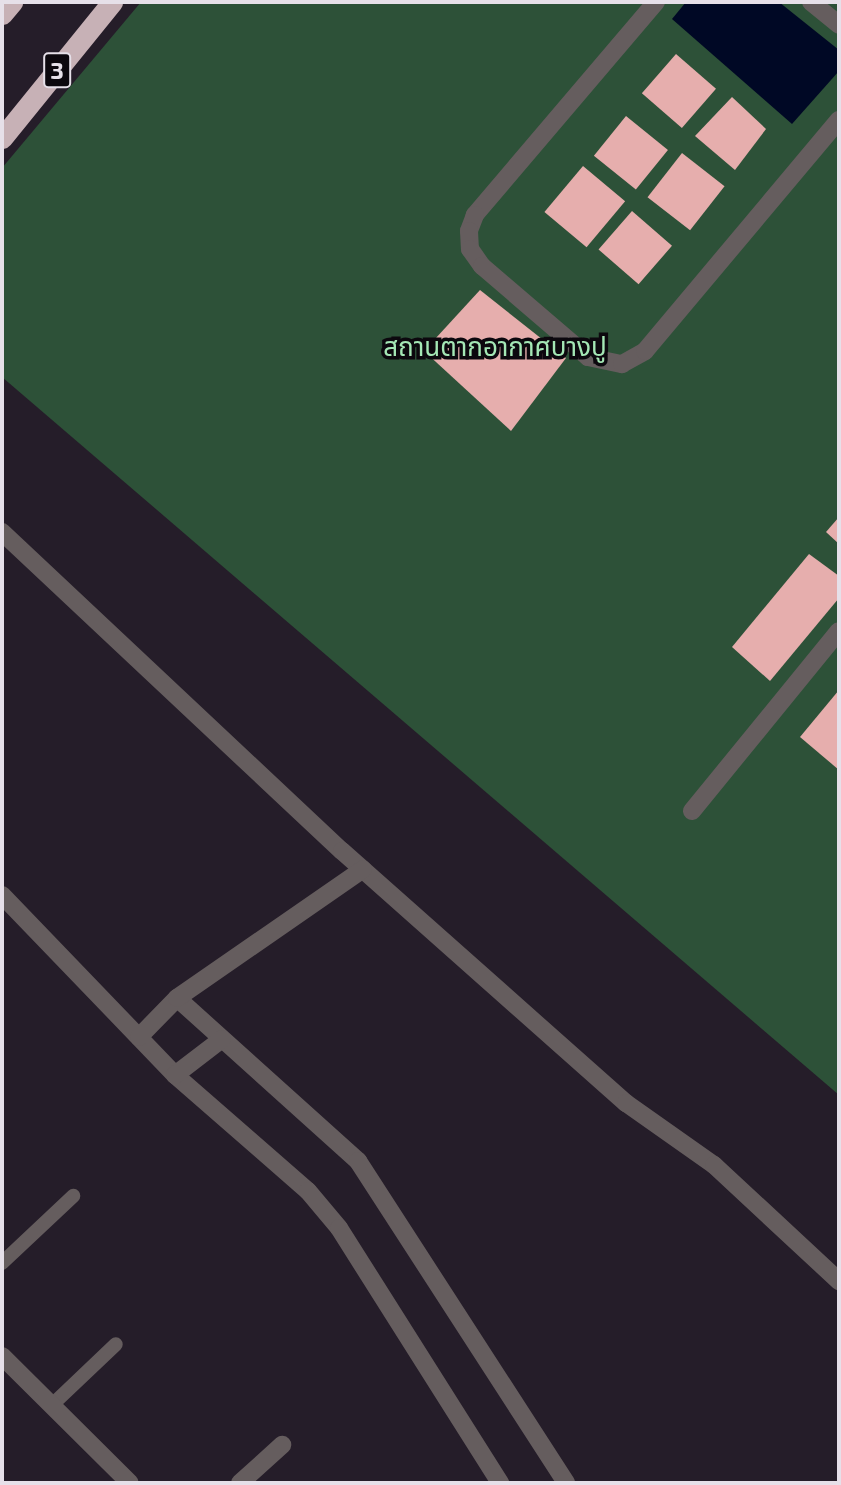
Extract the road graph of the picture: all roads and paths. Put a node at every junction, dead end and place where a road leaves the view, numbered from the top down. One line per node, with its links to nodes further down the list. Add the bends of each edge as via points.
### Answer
1 (12, 2): 5 (highway)
2 (111, 2): 8 (highway, 3)
3 (656, 2): 7 (street, via 475,215 469,231 470,250 482,266 588,357 622,364 645,351)
4 (811, 2): 6 (street)
5 (2, 14)
6 (839, 23)
7 (839, 120)
8 (2, 138)
9 (2, 532): 12 (street)
10 (839, 631): 11 (street)
11 (692, 811)
12 (363, 869): 14 (street); 20 (street, via 626,1103 714,1165)
13 (2, 895): 15 (street)
14 (177, 998): 15 (street); 16 (street)
15 (139, 1037): 17 (street)
16 (216, 1043): 17 (street); 28 (street, via 373,1181)
17 (182, 1071): 27 (street, via 308,1191 339,1228)
18 (73, 1196): 19 (lane)
19 (2, 1263)
20 (839, 1281)
21 (116, 1344): 23 (lane)
22 (2, 1356): 23 (street)
23 (52, 1405): 25 (street)
24 (282, 1445): 26 (street)
25 (130, 1483)
26 (240, 1483)
27 (500, 1483)
28 (566, 1483)

